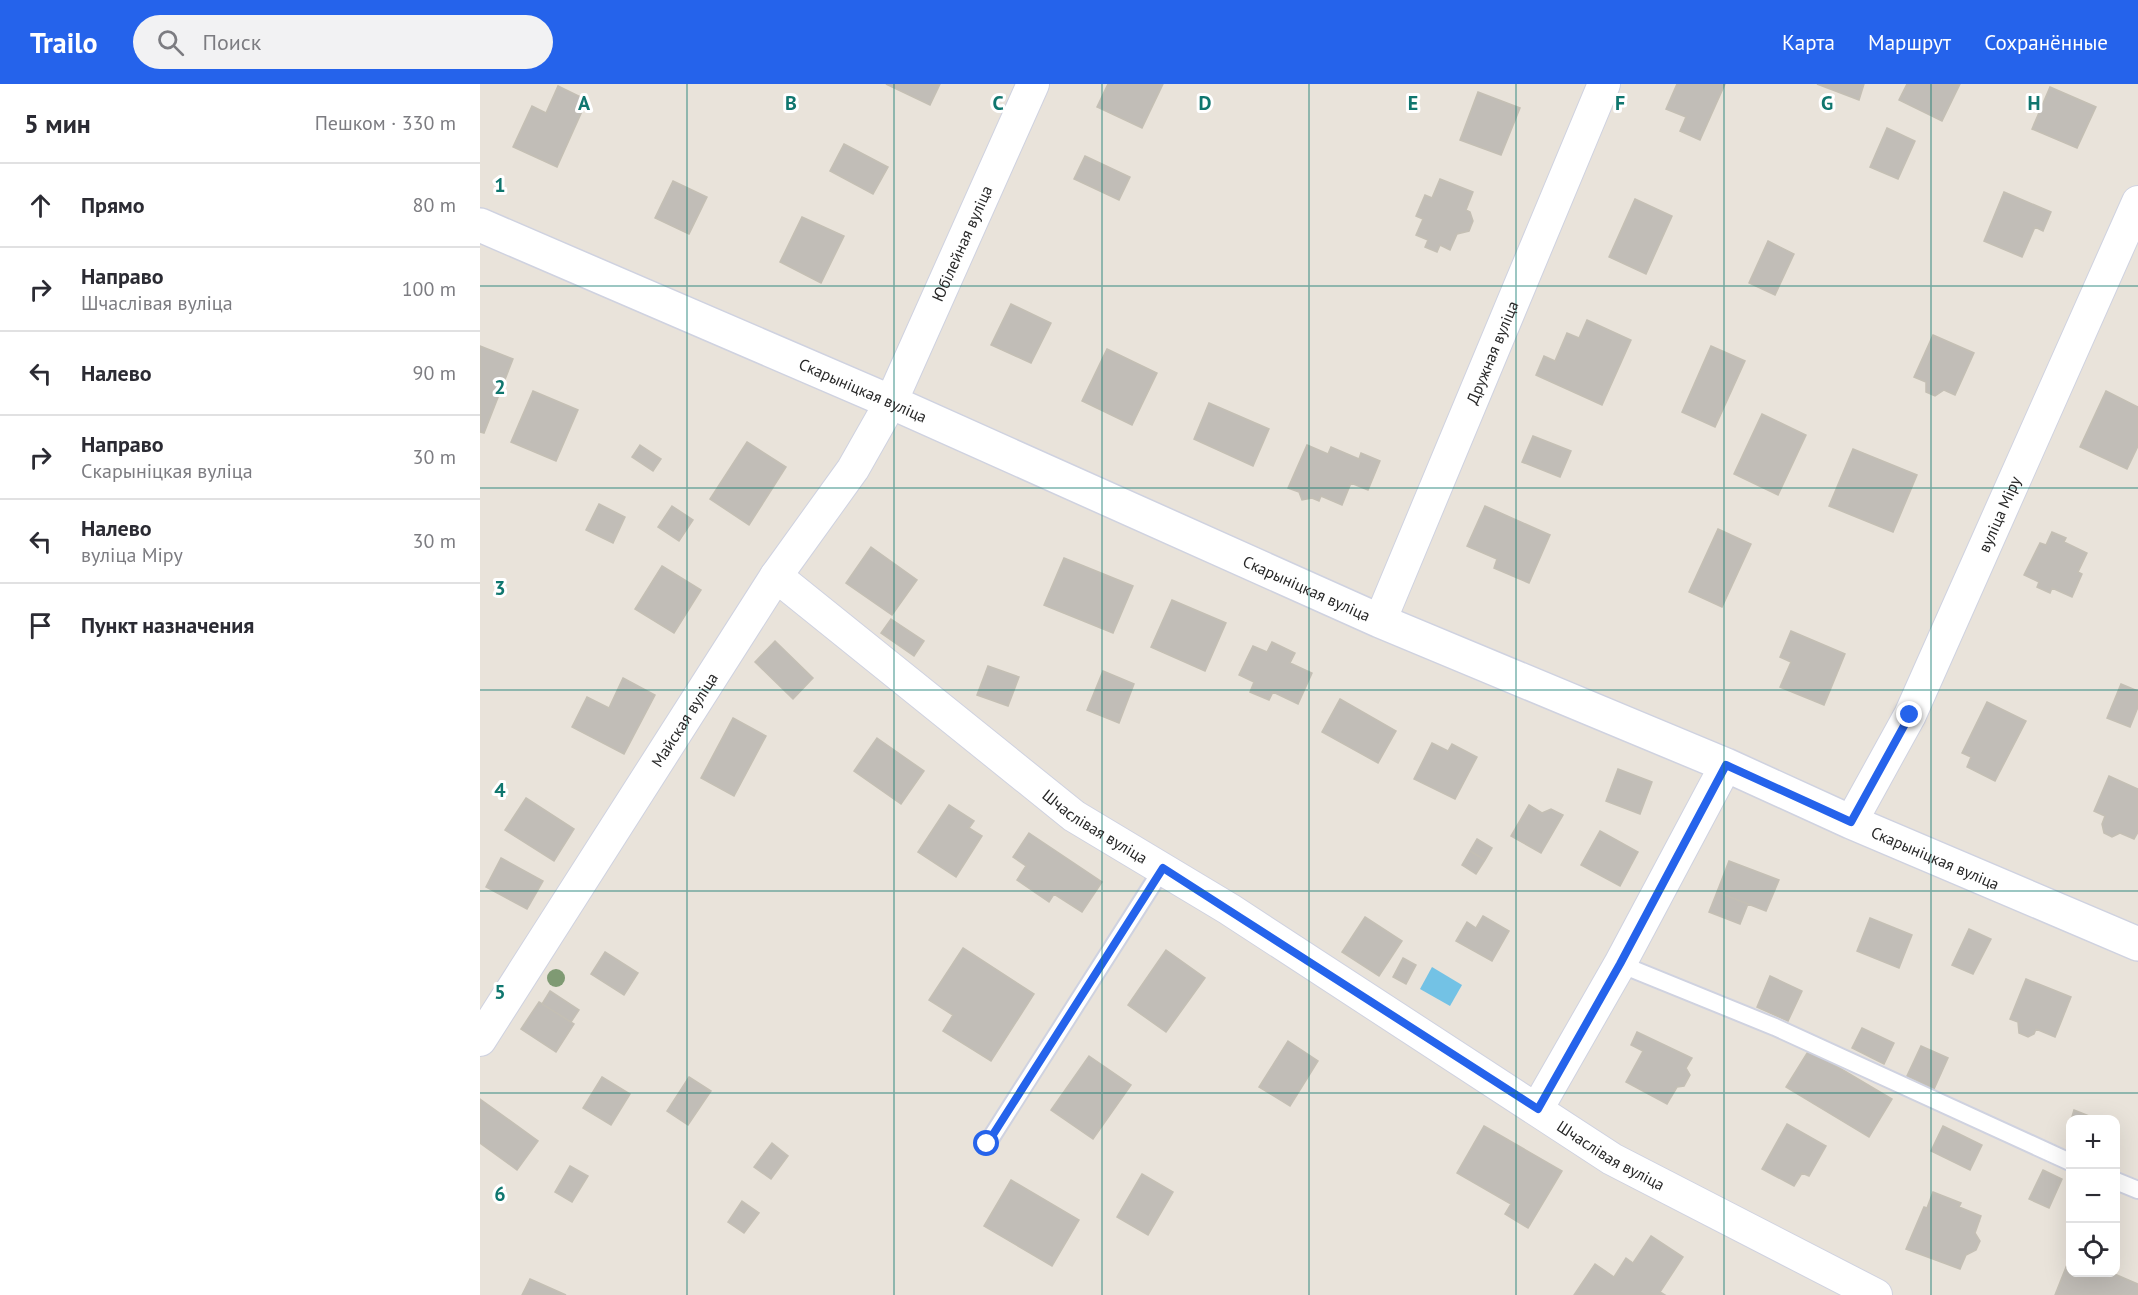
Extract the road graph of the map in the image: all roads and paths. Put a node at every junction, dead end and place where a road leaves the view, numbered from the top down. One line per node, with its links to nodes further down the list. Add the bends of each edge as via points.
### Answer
1 (1034, 84): 5 (street, Юбілейная вуліца)
2 (1604, 84): 7 (street, Дружная вуліца)
3 (2138, 202): 9 (street, вуліца Міру, via 1910,715)
4 (480, 225): 5 (street, Скарыніцкая вуліца)
5 (891, 402): 6 (street, Майская вуліца, via 854,469); 7 (street, Скарыніцкая вуліца)
6 (776, 576): 10 (street, Шчаслівая вуліца, via 1074,816); 13 (street, Майская вуліца)
7 (1380, 621): 8 (street, Скарыніцкая вуліца)
8 (1726, 765): 9 (street, Скарыніцкая вуліца); 12 (street)
9 (1851, 822): 11 (street, Скарыніцкая вуліца)
10 (1163, 868): 14 (street, Шчаслівая вуліца); 15 (lane)
11 (2138, 944)
12 (1620, 964): 14 (street); 16 (lane, via 1775,1027)
13 (480, 1040)
14 (1538, 1109): 19 (street, Шчаслівая вуліца, via 1612,1159)
15 (987, 1144)
16 (2066, 1160)
17 (2120, 1183): 18 (lane)
18 (2138, 1190)
19 (1876, 1295)

